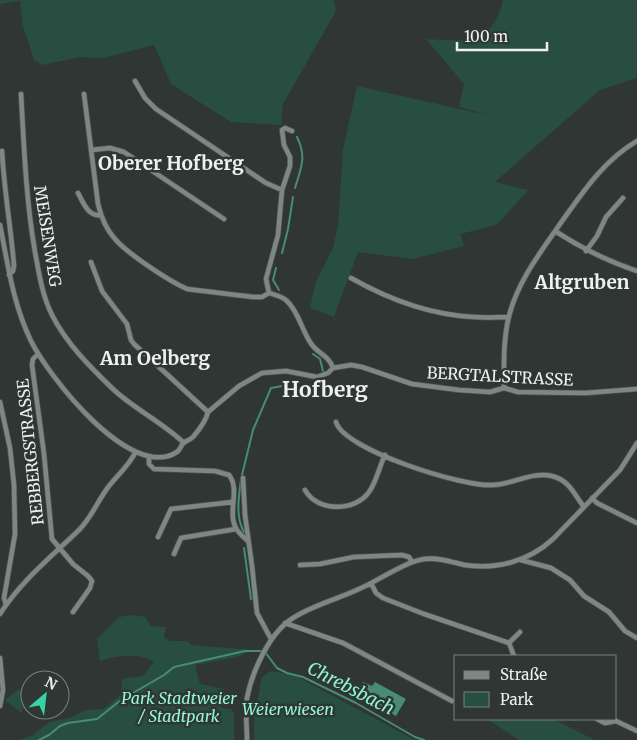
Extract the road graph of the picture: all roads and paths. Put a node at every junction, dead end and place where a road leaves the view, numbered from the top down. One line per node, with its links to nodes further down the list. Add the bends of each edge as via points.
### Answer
1 (135, 80): 8 (street, via 156,109 266,183)
2 (20, 94): 29 (street, MEISENWEG, via 32,234 39,276 51,313 69,342 114,390)
3 (84, 94): 6 (street)
4 (292, 131): 8 (street, via 282,130 291,162)
5 (637, 141): 14 (street, via 595,176)
6 (91, 150): 11 (street); 12 (street, via 110,148 124,152)
7 (2, 151): 18 (street, via 14,266)
8 (282, 190): 20 (street, via 278,235 266,278)
9 (78, 193): 11 (street, via 91,213)
10 (622, 198): 15 (street, via 606,217)
11 (101, 215): 20 (street, via 115,239 177,284 196,291 254,297)
12 (224, 219)
13 (0, 225): 18 (street)
14 (555, 231): 15 (street); 21 (street, via 524,277)
15 (586, 251): 17 (street)
16 (91, 262): 27 (street, via 102,291 127,324 131,340)
17 (637, 271)
18 (9, 275): 22 (street, via 18,310)
19 (350, 278): 21 (street, via 382,294 424,308 472,317)
20 (269, 293): 23 (street, via 289,303 310,342 329,359)
21 (509, 317): 24 (street, via 505,336)
22 (38, 354): 31 (street, via 76,403); 43 (street, REBBERGSTRASSE, via 32,365 52,540)
23 (333, 368): 24 (street, BERGTALSTRASSE, via 356,365 412,384 435,388 490,392); 27 (street, BERGTALSTRASSE, via 317,378 286,371 262,373 238,386)
24 (504, 388): 25 (street, BERGTALSTRASSE, via 547,393)
25 (637, 389)
26 (0, 402): 49 (street, via 14,485 15,534 4,598)
27 (208, 412): 29 (street, BERGTALSTRASSE, via 192,438)
28 (336, 422): 32 (street, via 344,435)
29 (184, 443): 33 (street, BERGTALSTRASSE, via 168,456)
30 (637, 443): 36 (street, via 620,470)
31 (135, 453): 33 (street, BERGTALSTRASSE); 43 (street, via 80,529)
32 (385, 455): 35 (street, via 370,491 357,502 341,506 322,505 312,500); 38 (street, via 419,470 490,486 534,476 550,476 570,485)
33 (149, 457): 37 (street, via 149,464 154,469 227,474 234,485)
34 (244, 478): 42 (street)
35 (305, 490)
36 (592, 498): 38 (street); 39 (street)
37 (233, 502): 40 (street); 41 (street, via 171,509)
38 (584, 507): 45 (street, via 546,545)
39 (637, 523)
40 (236, 529): 42 (street); 44 (street, via 181,538)
41 (158, 537)
42 (248, 541): 54 (street, via 257,613)
43 (58, 548): 49 (street); 50 (street, via 92,582)
44 (174, 554)
45 (521, 560): 46 (street, via 485,566 435,559); 55 (street, via 551,568 570,580 584,596)
46 (412, 562): 47 (street, via 402,555 354,557); 48 (street)
47 (300, 565)
48 (371, 583): 52 (street); 56 (street, via 376,593 384,598)
49 (6, 605): 51 (street)
50 (73, 612)
51 (0, 614)
52 (285, 623): 54 (street); 60 (street, via 343,643)
53 (520, 632): 56 (street)
54 (271, 638): 66 (street, via 247,698)
55 (637, 638)
56 (509, 643): 57 (street)
57 (514, 655)
58 (0, 658): 59 (street)
59 (1, 689): 61 (street)
60 (452, 701)
61 (0, 706)
62 (599, 720): 63 (street, via 605,723)
63 (616, 720)
64 (616, 720): 65 (street)
65 (637, 731)
66 (247, 740)

